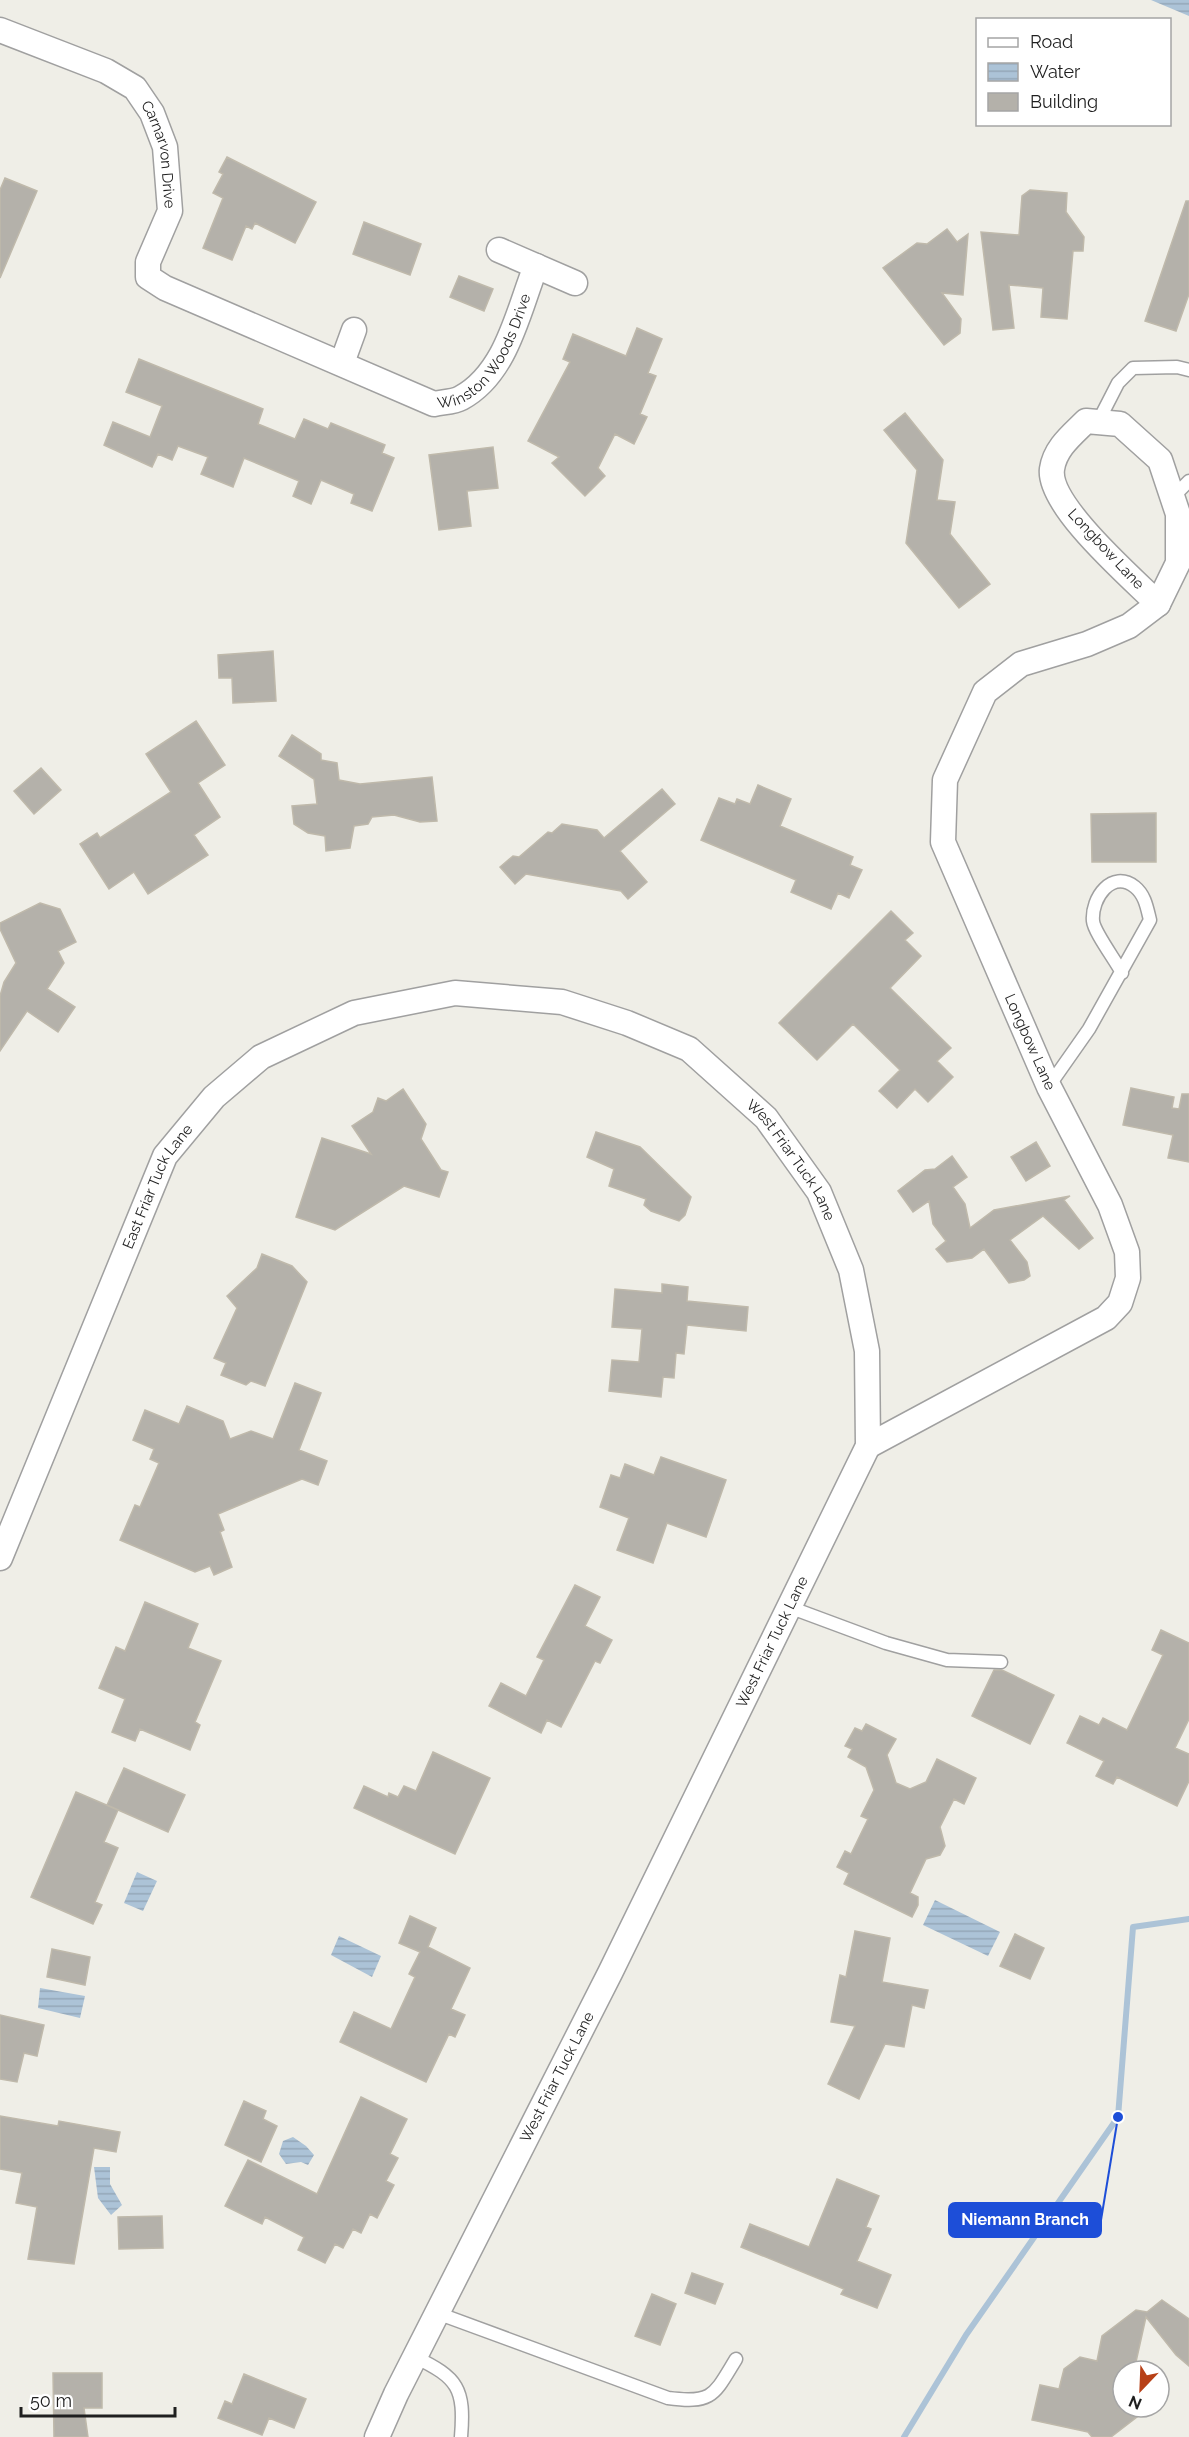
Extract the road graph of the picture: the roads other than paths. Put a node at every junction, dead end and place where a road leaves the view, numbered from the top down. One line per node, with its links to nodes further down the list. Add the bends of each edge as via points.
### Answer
1 (0, 30): 3 (street, Carnarvon Drive, via 106,71 135,88 152,112 165,147 170,212)
2 (499, 249): 4 (street, Winston Woods Drive)
3 (148, 262): 7 (street, Winston Woods Drive, via 148,277 165,288)
4 (536, 266): 5 (street, Winston Woods Drive); 7 (street, Winston Woods Drive, via 500,358 483,383 460,399 434,404)
5 (575, 283)
6 (354, 330): 7 (street)
7 (342, 363)
8 (1189, 369): 9 (lane, via 1133,368 1118,383)
9 (1098, 422): 10 (street, Longbow Lane, via 1120,424 1160,460); 11 (street, Longbow Lane, via 1086,421 1060,447 1052,469 1055,489 1073,518)
10 (1181, 489): 11 (street, Longbow Lane, via 1178,563)
11 (1158, 604): 14 (street, Longbow Lane, via 1129,626 1087,644 1021,664 985,692 945,780 943,842)
12 (1122, 973): 12 (lane, via 1150,920 1140,893 1121,882 1106,885 1098,895 1093,921); 14 (lane)
13 (483, 996): 15 (street, West Friar Tuck Lane, via 562,1002 689,1049 766,1119 819,1192 851,1270 867,1351); 16 (street, East Friar Tuck Lane, via 455,993 354,1013 261,1057 214,1097 165,1156)
14 (1049, 1087): 15 (street, Longbow Lane, via 1110,1205 1127,1252 1128,1278 1120,1303 1106,1318)
15 (868, 1446): 17 (street, West Friar Tuck Lane)
16 (0, 1558)
17 (789, 1607): 18 (lane, via 886,1643 947,1660); 19 (street, West Friar Tuck Lane, via 602,1990)
18 (1001, 1662)
19 (437, 2313): 20 (street, West Friar Tuck Lane); 21 (lane, via 668,2398 696,2402 715,2392)
20 (415, 2357): 22 (street, West Friar Tuck Lane); 23 (lane, via 444,2371 459,2389)
21 (736, 2359)
22 (377, 2437)
23 (461, 2437)

